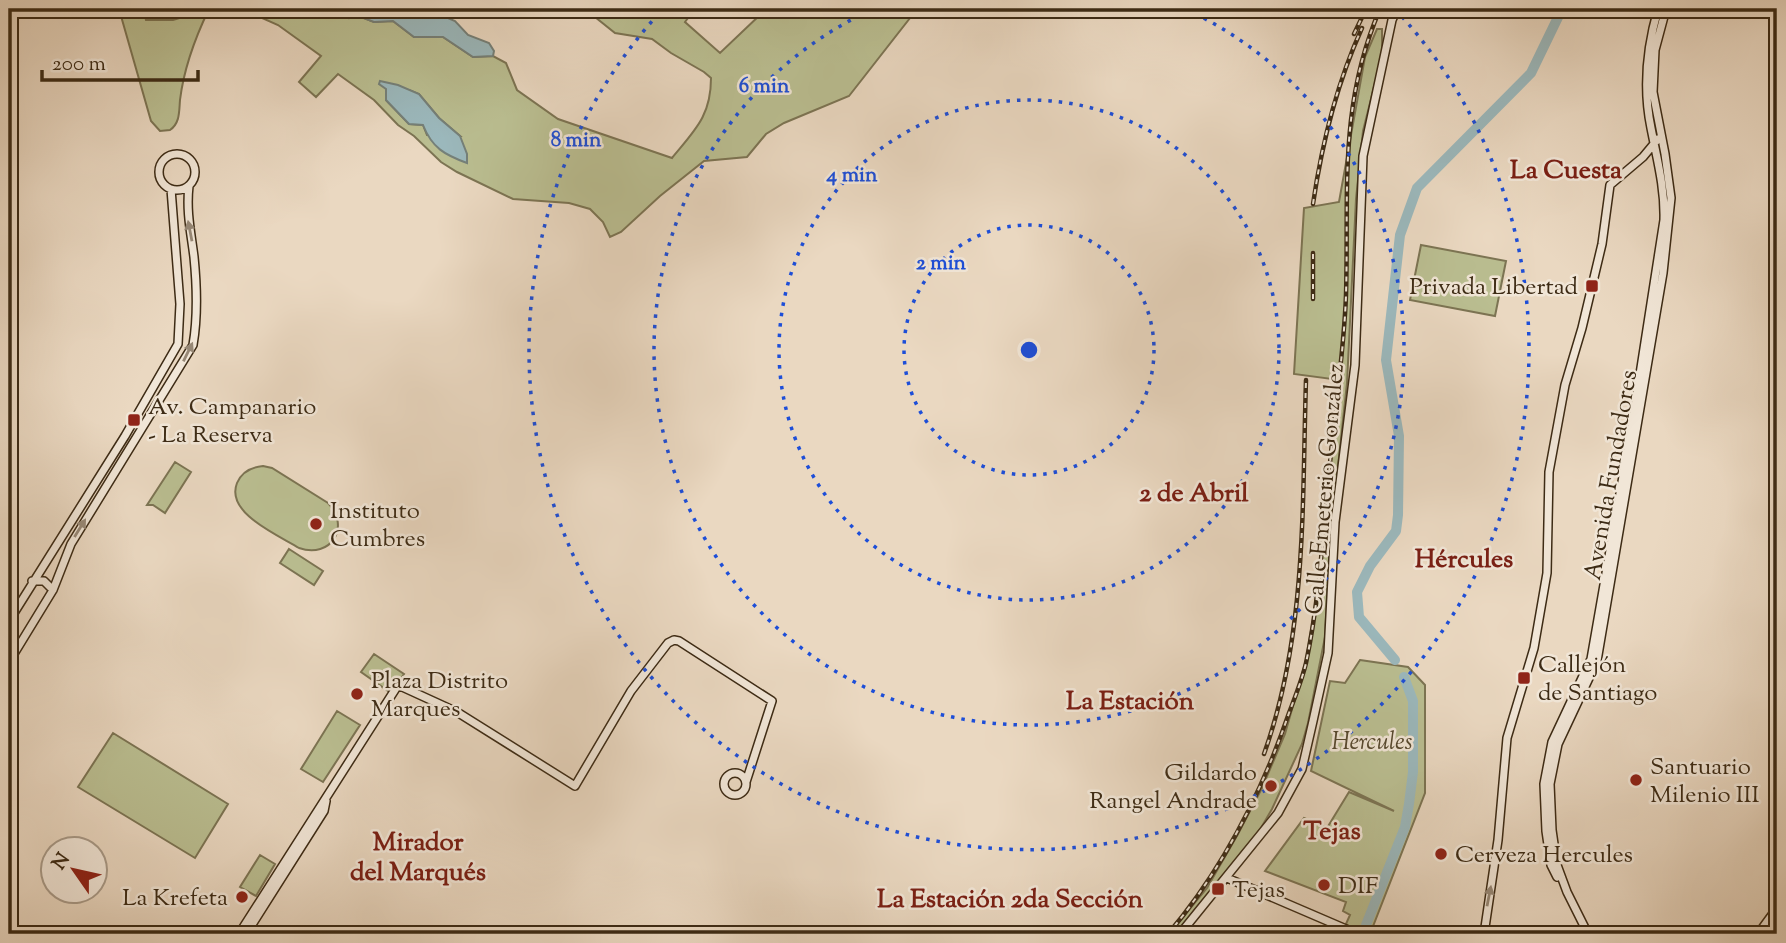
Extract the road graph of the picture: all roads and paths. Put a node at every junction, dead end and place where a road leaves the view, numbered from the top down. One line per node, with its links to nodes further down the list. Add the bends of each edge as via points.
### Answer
1 (1397, 9): 21 (street, Calle Emeterio González, via 1363,156 1355,365 1335,522 1328,653 1302,769 1278,813)
2 (1658, 9): 4 (street, Avenida Fundadores, via 1649,50 1647,93 1651,129)
3 (1666, 9): 4 (street, Avenida Fundadores, via 1655,51)
4 (1658, 139): 5 (street); 6 (street, Avenida Fundadores); 29 (street, Avenida Fundadores, via 1671,198 1627,498 1597,661 1558,744 1550,784 1557,865)
5 (1643, 157): 6 (street); 27 (street, one-way to 5, via 1507,738 1534,648 1547,573 1549,472 1565,384 1602,244 1610,185)
6 (1659, 163): 28 (street, Avenida Fundadores, via 1664,199 1657,271 1599,616 1591,659 1552,742 1544,783 1551,865)
7 (189, 186): 8 (street); 8 (street, via 195,175 192,163 183,155 171,155 162,162 159,173); 9 (street, one-way to 7, via 186,205)
8 (171, 190): 10 (street)
9 (194, 262): 10 (street); 12 (street, one-way to 9, via 193,345 198,312)
10 (176, 264): 11 (street, via 178,344)
11 (144, 404): 12 (street); 13 (street)
12 (153, 410): 14 (street, one-way to 12, via 71,544)
13 (32, 581): 14 (street, via 44,581); 15 (street)
14 (54, 590): 16 (street)
15 (9, 621)
16 (9, 662)
17 (753, 760): 18 (street); 19 (street); 20 (street, via 772,701 674,639 631,691 575,786 457,712 398,685)
18 (740, 774): 19 (street); 19 (street, via 730,774 725,789 735,795)
19 (746, 782)
20 (326, 800): 24 (street); 25 (street, via 324,811)
21 (1227, 878): 23 (street); 26 (street, Calle Emeterio González)
22 (1777, 908): 30 (street)
23 (1353, 933)
24 (239, 934)
25 (246, 934)
26 (1180, 934)
27 (1484, 934)
28 (1583, 934)
29 (1588, 934)
30 (1759, 934): 31 (street)
31 (1775, 934)

